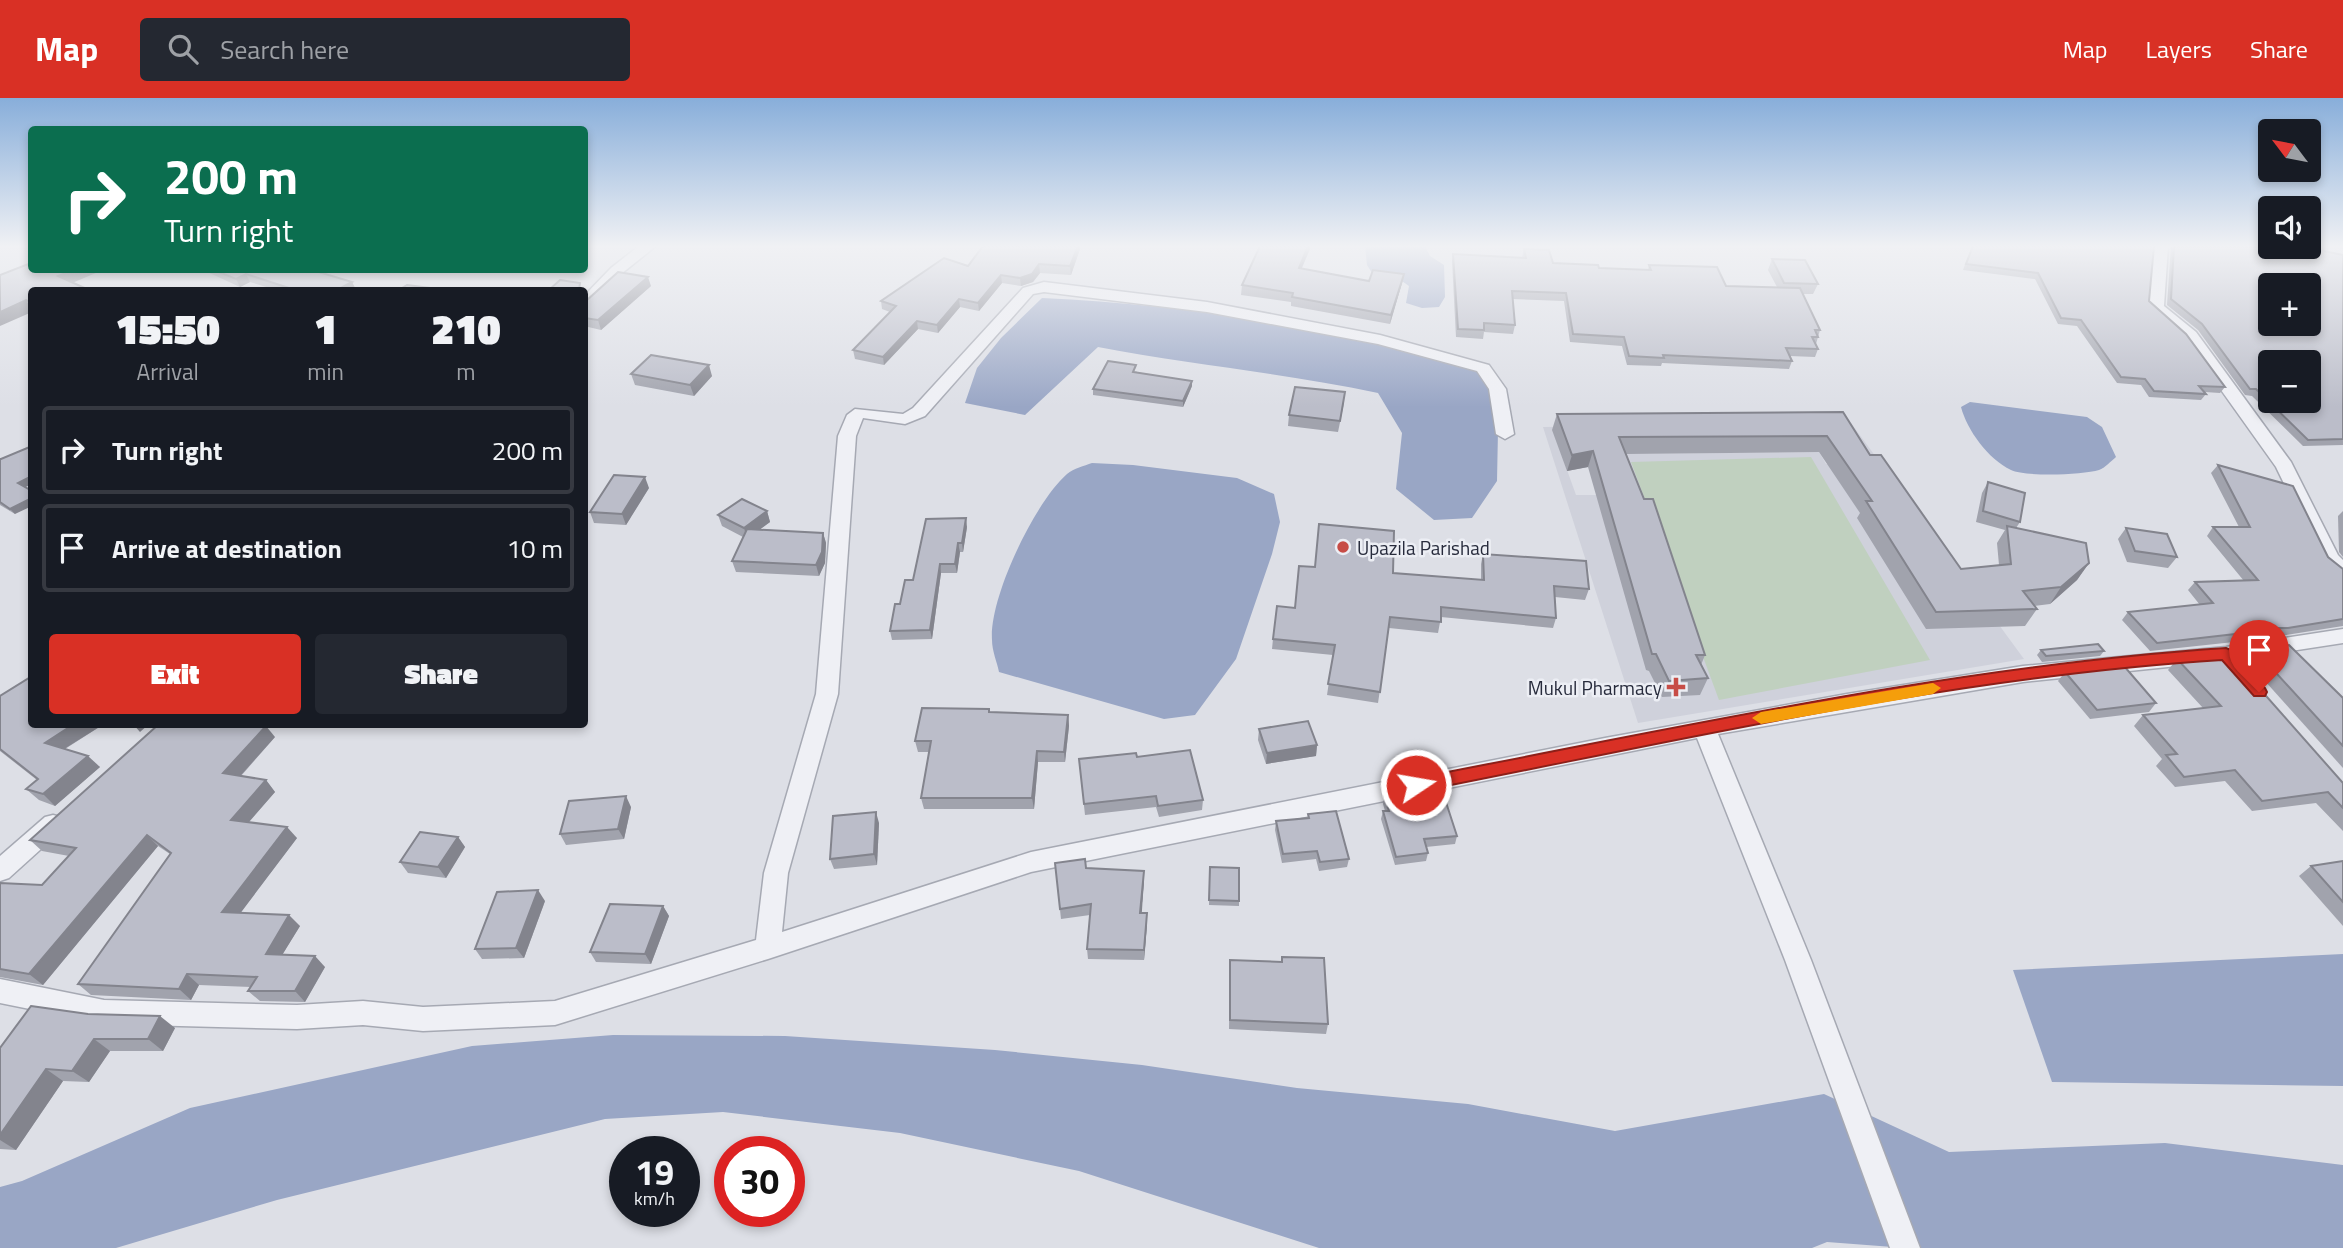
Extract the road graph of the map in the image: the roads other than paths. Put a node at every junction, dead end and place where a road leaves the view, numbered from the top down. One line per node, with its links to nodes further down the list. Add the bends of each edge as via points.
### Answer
1 (1020, 300): 12 (street, via 919,412 905,419 861,413 852,421 847,436 827,694 776,873)
2 (1147, 300): 4 (street, via 1380,340 1483,368 1495,382)
3 (2157, 300): 5 (street, via 2156,307 2190,335 2285,466 2330,559)
4 (1505, 434)
5 (2343, 571)
6 (2343, 636): 7 (street)
7 (2226, 654): 8 (street); 9 (street, via 2023,674)
8 (2244, 674)
9 (1704, 729): 12 (street, via 1031,863); 14 (street, via 1798,960)
10 (66, 813): 11 (street)
11 (2, 866)
12 (768, 948): 13 (street, via 555,1013 423,1019 363,1013 297,1017 104,1012)
13 (0, 991)
14 (1905, 1248)

